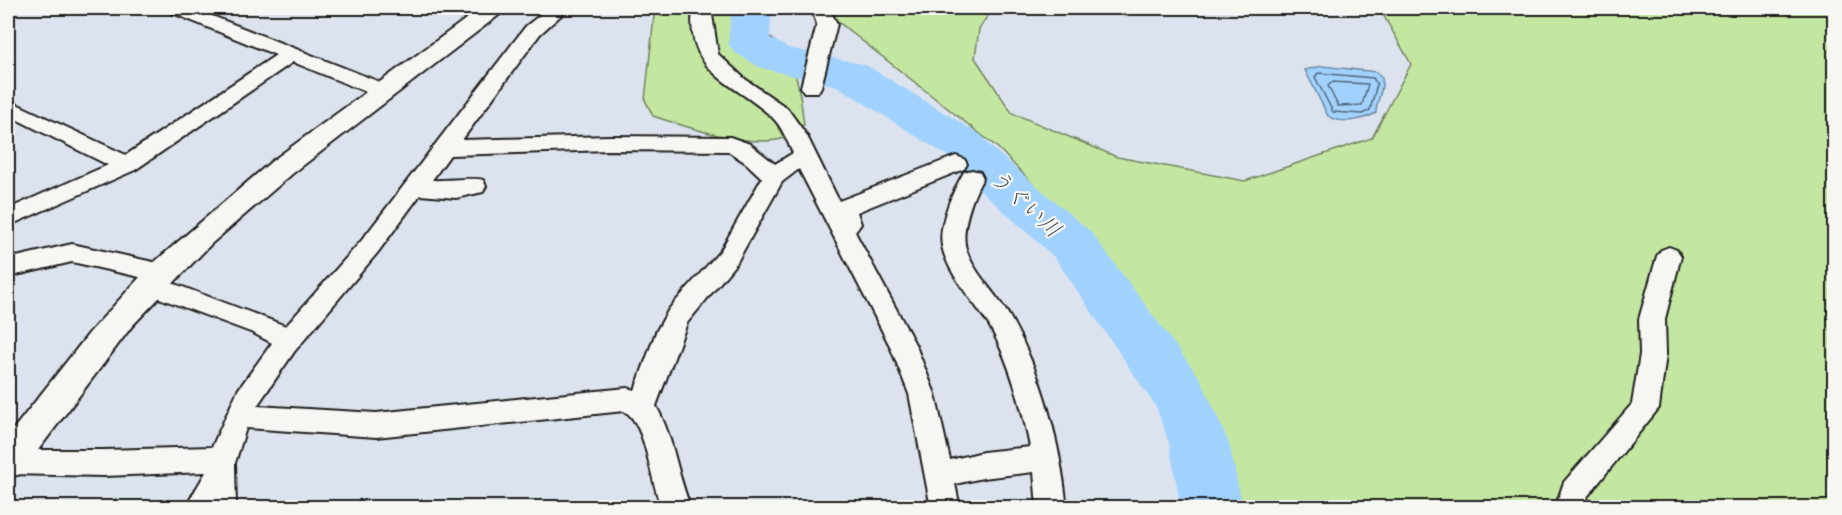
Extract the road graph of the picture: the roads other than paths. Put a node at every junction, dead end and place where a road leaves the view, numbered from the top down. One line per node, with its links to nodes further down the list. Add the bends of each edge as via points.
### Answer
1 (177, 8): 6 (street)
2 (496, 8): 8 (street)
3 (560, 8): 10 (street, via 533,30)
4 (702, 8): 11 (street, via 708,56 738,84 780,113)
5 (820, 8): 7 (street, via 827,24)
6 (290, 55): 8 (street); 12 (street)
7 (811, 87)
8 (383, 91): 20 (street, via 251,191)
9 (8, 107): 12 (street)
10 (443, 148): 13 (street, via 730,144 761,163); 15 (street)
11 (805, 157): 13 (street); 17 (street)
12 (127, 165): 16 (street)
13 (774, 177): 22 (street, via 729,256 678,316)
14 (474, 186): 15 (street, via 456,190)
15 (414, 187): 21 (street, via 345,277)
16 (8, 218)
17 (842, 230): 24 (street, via 849,224 844,207 964,171 953,246 1002,327 1042,430); 27 (street, via 903,346 922,394)
18 (1669, 256): 33 (street, via 1652,319 1653,354 1645,408 1574,491)
19 (8, 268): 20 (street, via 72,253)
20 (157, 279): 21 (street); 25 (street, via 104,337)
21 (287, 339): 23 (street)
22 (642, 407): 23 (street, via 627,399 612,399 376,426); 30 (street, via 652,430 666,490)
23 (238, 416): 26 (street)
24 (1044, 458): 27 (street, via 983,465); 32 (street)
25 (8, 462): 26 (street)
26 (221, 468): 28 (street); 29 (street)
27 (941, 475): 31 (street)
28 (200, 507)
29 (221, 507)
30 (677, 507)
31 (946, 507)
32 (1052, 507)
33 (1569, 507)

